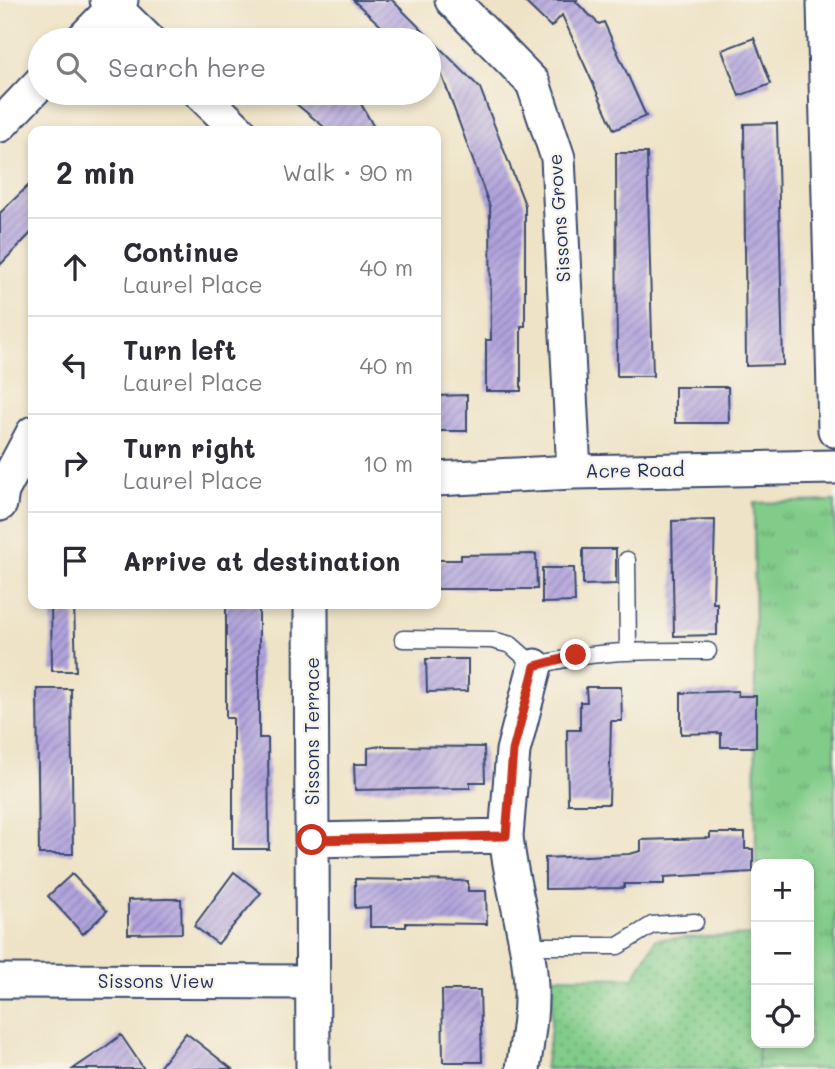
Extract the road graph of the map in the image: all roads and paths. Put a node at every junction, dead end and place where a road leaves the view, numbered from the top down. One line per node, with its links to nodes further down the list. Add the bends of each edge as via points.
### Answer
1 (452, 0): 14 (street, Sissons Grove, via 533,83 558,158)
2 (114, 2): 4 (street); 5 (street)
3 (826, 3): 10 (street)
4 (92, 28)
5 (137, 28)
6 (28, 96): 8 (street)
7 (212, 105): 9 (street)
8 (0, 125)
9 (234, 126)
10 (831, 144): 11 (street)
11 (835, 430)
12 (28, 442): 16 (street, via 2,491)
13 (835, 467): 14 (street, Acre Road)
14 (573, 472): 15 (street, Acre Road)
15 (441, 479)
16 (0, 504)
17 (628, 560): 20 (lane)
18 (311, 609): 24 (street, Sissons Terrace)
19 (403, 639): 22 (lane, via 492,640 511,645)
20 (628, 650): 21 (lane); 22 (lane, via 576,655)
21 (708, 651)
22 (535, 666): 23 (street, via 513,751)
23 (506, 836): 24 (street); 26 (street)
24 (312, 840): 28 (street, Sissons Terrace)
25 (695, 922): 26 (lane, via 652,925 618,946)
26 (526, 946): 30 (street, via 531,986)
27 (0, 981): 28 (street, Sissons View)
28 (312, 982): 29 (street, Sissons Terrace)
29 (313, 1069)
30 (523, 1069)

